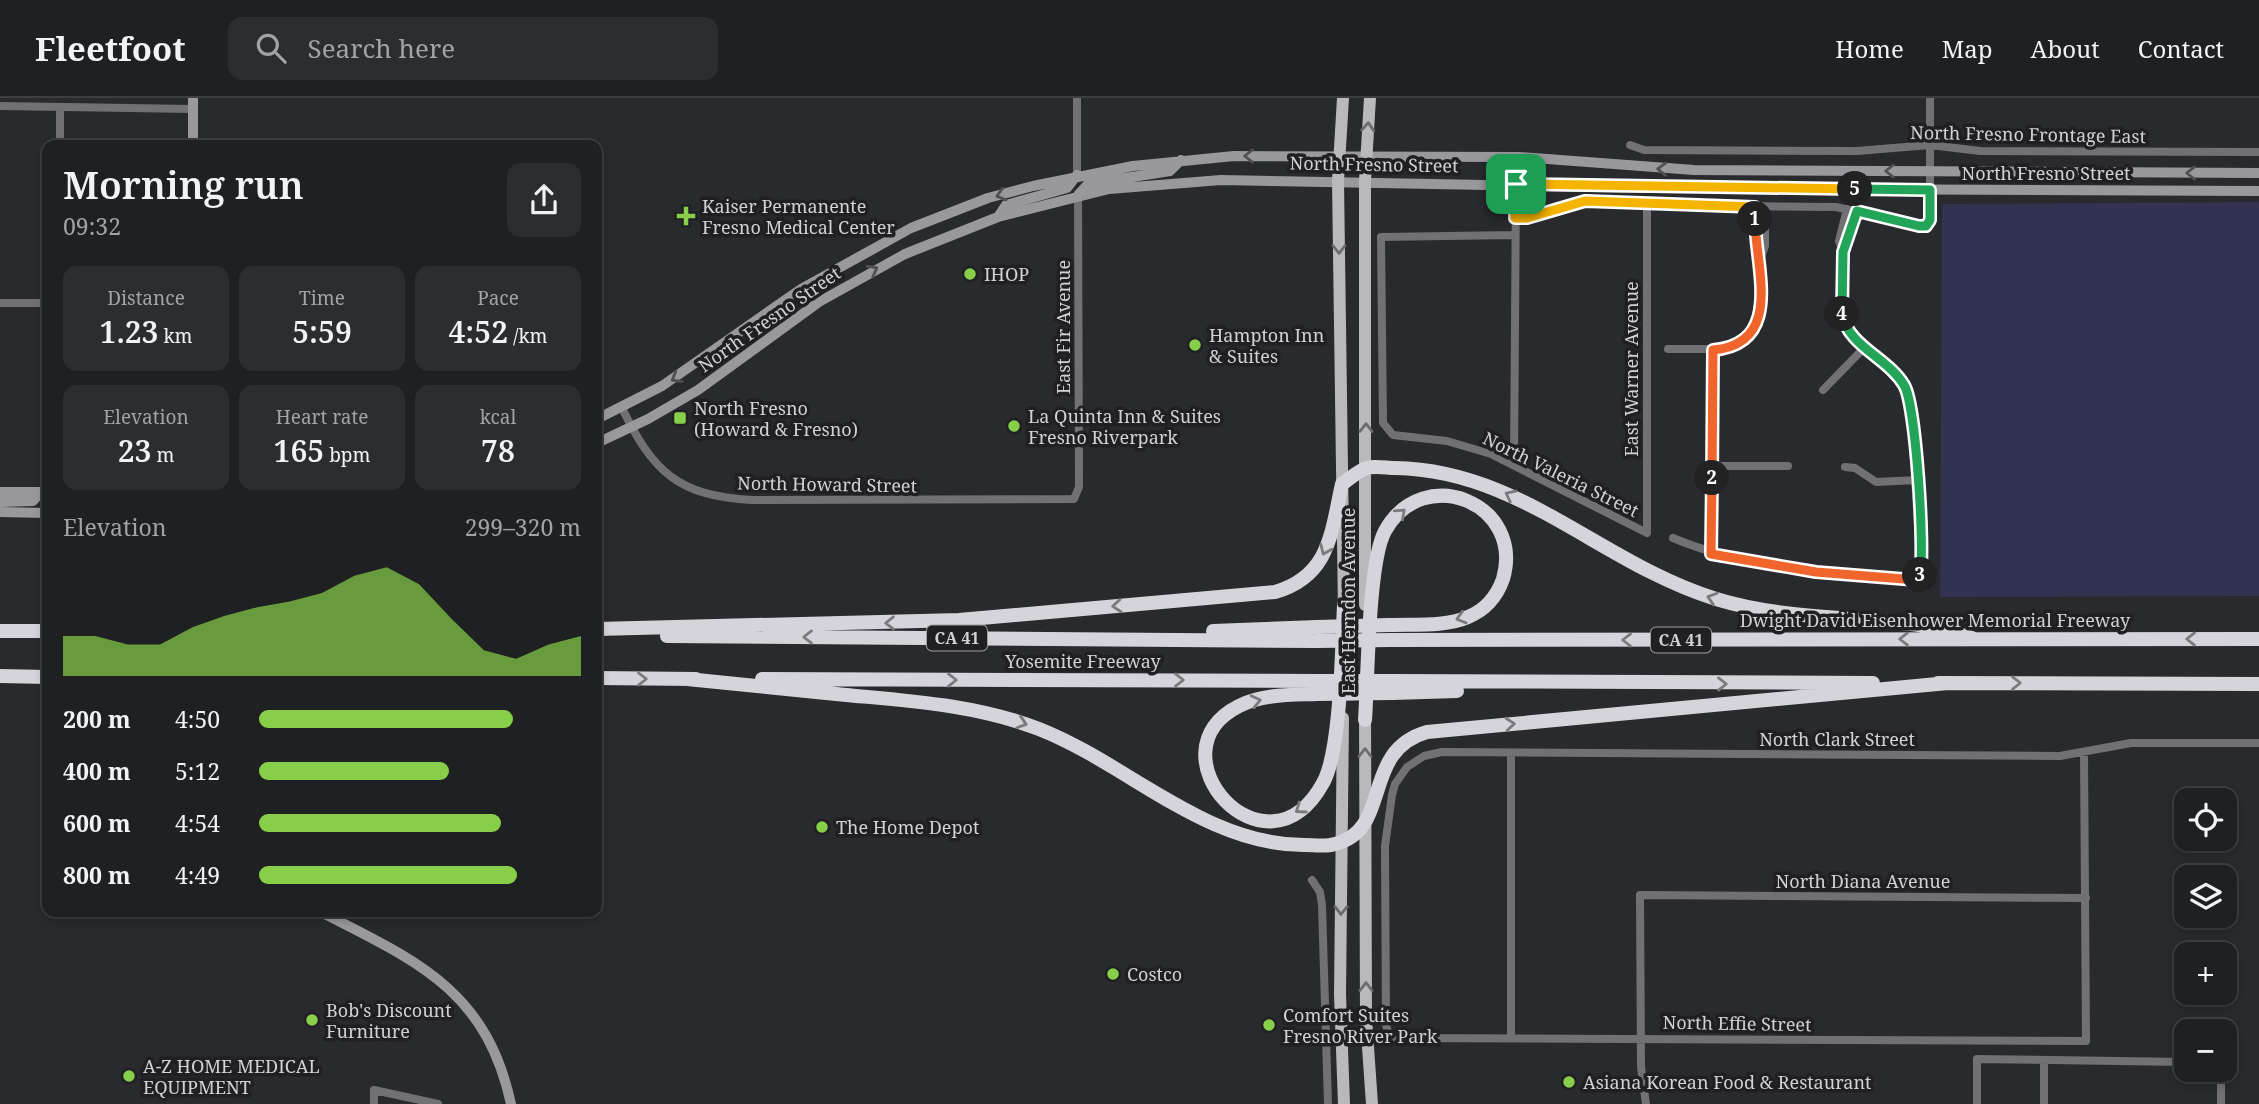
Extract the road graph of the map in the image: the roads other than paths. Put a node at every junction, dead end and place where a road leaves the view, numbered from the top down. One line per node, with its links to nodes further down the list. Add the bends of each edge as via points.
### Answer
1 (1077, 98): 19 (street)
2 (1343, 98): 15 (main road, East Herndon Avenue)
3 (1370, 98): 14 (main road, East Herndon Avenue, one-way to 3)
4 (1930, 98): 12 (street)
5 (133, 102): 6 (street); 8 (street)
6 (193, 104): 10 (main road)
7 (0, 106): 8 (street)
8 (60, 107): 9 (street)
9 (60, 140)
10 (193, 140)
11 (1630, 145): 12 (street, North Fresno Frontage East, via 1644,150 1857,151)
12 (1930, 145): 13 (street, North Fresno Frontage East, via 1980,151); 17 (street)
13 (2259, 152)
14 (1366, 156): 15 (main road, North Fresno Street); 17 (main road, North Fresno Street, one-way to 14, via 1658,169 1520,157); 21 (main road, East Herndon Avenue)
15 (1340, 157): 16 (main road, North Fresno Street, one-way to 16); 20 (main road, East Herndon Avenue)
16 (1181, 160): 19 (main road, North Fresno Street); 25 (main road, via 1170,171 1088,184)
17 (1930, 172): 18 (main road, North Fresno Street, one-way to 17); 23 (street)
18 (2259, 173)
19 (1077, 175): 31 (main road, via 1067,188 1006,205); 42 (main road, North Fresno Street, one-way to 42, via 988,198 911,228 809,284 688,370)
20 (1338, 181): 21 (main road, North Fresno Street); 25 (main road, North Fresno Street, via 1192,181); 52 (main road, East Herndon Avenue, one-way to 52)
21 (1365, 181): 22 (main road, North Fresno Street); 49 (main road, East Herndon Avenue, one-way to 21)
22 (1516, 184): 23 (main road, North Fresno Street); 32 (street)
23 (1930, 190): 24 (main road, North Fresno Street); 30 (street, via 1930,220 1923,227)
24 (2259, 191)
25 (1078, 195): 31 (main road, North Fresno Street); 56 (street, East Fir Avenue, via 1079,487)
26 (1647, 205): 27 (street); 32 (street, via 1585,201); 60 (street, East Warner Avenue)
27 (1755, 207): 28 (street); 35 (street, via 1755,246)
28 (1765, 207): 29 (street); 35 (street, via 1765,246)
29 (1847, 209): 30 (street); 34 (street, via 1839,241)
30 (1857, 211): 34 (street)
31 (998, 217): 44 (main road, North Fresno Street, one-way to 31, via 698,390 843,287 948,234)
32 (1515, 218): 33 (street)
33 (1514, 234): 46 (street); 46 (street, North Valeria Street, via 1381,237 1383,422 1394,435 1466,445)
34 (1843, 252): 38 (street, via 1844,325)
35 (1760, 260): 40 (street, via 1760,309 1752,334 1734,346)
36 (0, 303): 37 (street)
37 (42, 303)
38 (1865, 347): 41 (street); 51 (street, via 1890,368 1910,397)
39 (1668, 349): 40 (street)
40 (1713, 350): 47 (street)
41 (1823, 390)
42 (622, 408): 43 (main road, North Fresno Street); 44 (street, North Howard Street)
43 (602, 417)
44 (631, 428): 45 (main road, North Fresno Street); 56 (street, North Howard Street, via 667,477 699,493 723,498)
45 (602, 441)
46 (1514, 464): 60 (street, North Valeria Street)
47 (1712, 466): 48 (street); 62 (street)
48 (1788, 466)
49 (1366, 467): 52 (highway); 70 (highway, one-way to 49, via 1927,626 1806,618 1733,604 1640,568 1487,483 1446,471); 79 (main road, East Herndon Avenue)
50 (1845, 467): 51 (street, via 1876,482)
51 (1917, 480): 62 (street, via 1921,574 1916,580 1816,572)
52 (1342, 484): 63 (main road, East Herndon Avenue); 64 (highway, one-way to 64, via 1323,557 1302,581 1275,592 958,620)
53 (0, 492): 54 (main road)
54 (42, 492)
55 (42, 494): 57 (main road, via 33,501)
56 (1074, 499)
57 (0, 502)
58 (0, 512): 59 (main road)
59 (42, 513)
60 (1647, 533)
61 (1673, 538): 62 (street)
62 (1711, 554)
63 (1344, 605): 78 (highway, one-way to 78, via 1337,710 1323,784 1305,807 1282,819 1257,820 1230,808 1216,794 1207,769 1207,748 1219,721 1241,705); 84 (main road, East Herndon Avenue)
64 (602, 629)
65 (0, 631): 66 (highway)
66 (42, 631)
67 (1390, 632): 68 (highway, Dwight David Eisenhower Memorial Freeway / CA 41, bridge); 70 (highway, Dwight David Eisenhower Memorial Freeway / CA 41, one-way to 67); 79 (highway, one-way to 67, via 1377,558 1386,529 1424,498 1456,496 1478,506 1495,523 1505,545 1505,567 1494,597 1460,620)
68 (1317, 634): 69 (highway, Yosemite Freeway / CA 41, one-way to 69, via 1012,638)
69 (602, 635)
70 (1972, 638): 71 (highway, Dwight David Eisenhower Memorial Freeway / CA 41, one-way to 70)
71 (2259, 639)
72 (0, 676): 73 (highway)
73 (42, 677)
74 (602, 678): 75 (highway, Yosemite Freeway, one-way to 75)
75 (687, 679): 78 (highway, Yosemite Freeway, one-way to 78); 84 (highway, one-way to 84, via 989,713 1069,742 1236,834 1294,845)
76 (1948, 683): 77 (highway, one-way to 77); 78 (highway, one-way to 76, bridge); 83 (highway, one-way to 76, via 1388,759 1401,744 1427,732)
77 (2259, 684)
78 (1317, 687)
79 (1365, 720): 83 (main road, East Herndon Avenue, one-way to 79)
80 (2259, 743): 82 (street, North Clark Street, via 2140,743)
81 (1511, 752): 82 (street, North Clark Street); 88 (street, North Clark Street, via 1432,753 1415,761 1395,784 1385,846); 89 (street)
82 (2084, 754): 86 (street)
83 (1365, 822): 84 (highway); 99 (main road, East Herndon Avenue, one-way to 83, via 1366,1019)
84 (1342, 842): 98 (main road, East Herndon Avenue, one-way to 98)
85 (1312, 880): 97 (street, via 1322,905)
86 (2086, 898): 90 (street, North Diana Avenue, via 1640,895); 90 (street, North Effie Street, via 2086,1041)
87 (331, 917): 96 (main road, via 418,962 458,997 495,1056)
88 (1389, 1035): 89 (street, North Effie Street)
89 (1511, 1037): 90 (street, North Effie Street)
90 (1640, 1037): 100 (street)
91 (2044, 1060): 92 (street); 101 (street, via 1977,1059); 102 (street)
92 (2174, 1062)
93 (2221, 1082): 103 (street)
94 (374, 1104): 95 (street, via 374,1090)
95 (438, 1104)
96 (511, 1104)
97 (1328, 1104)
98 (1344, 1104)
99 (1372, 1104)
100 (1646, 1104)
101 (1977, 1104)
102 (2043, 1104)
103 (2221, 1104)

